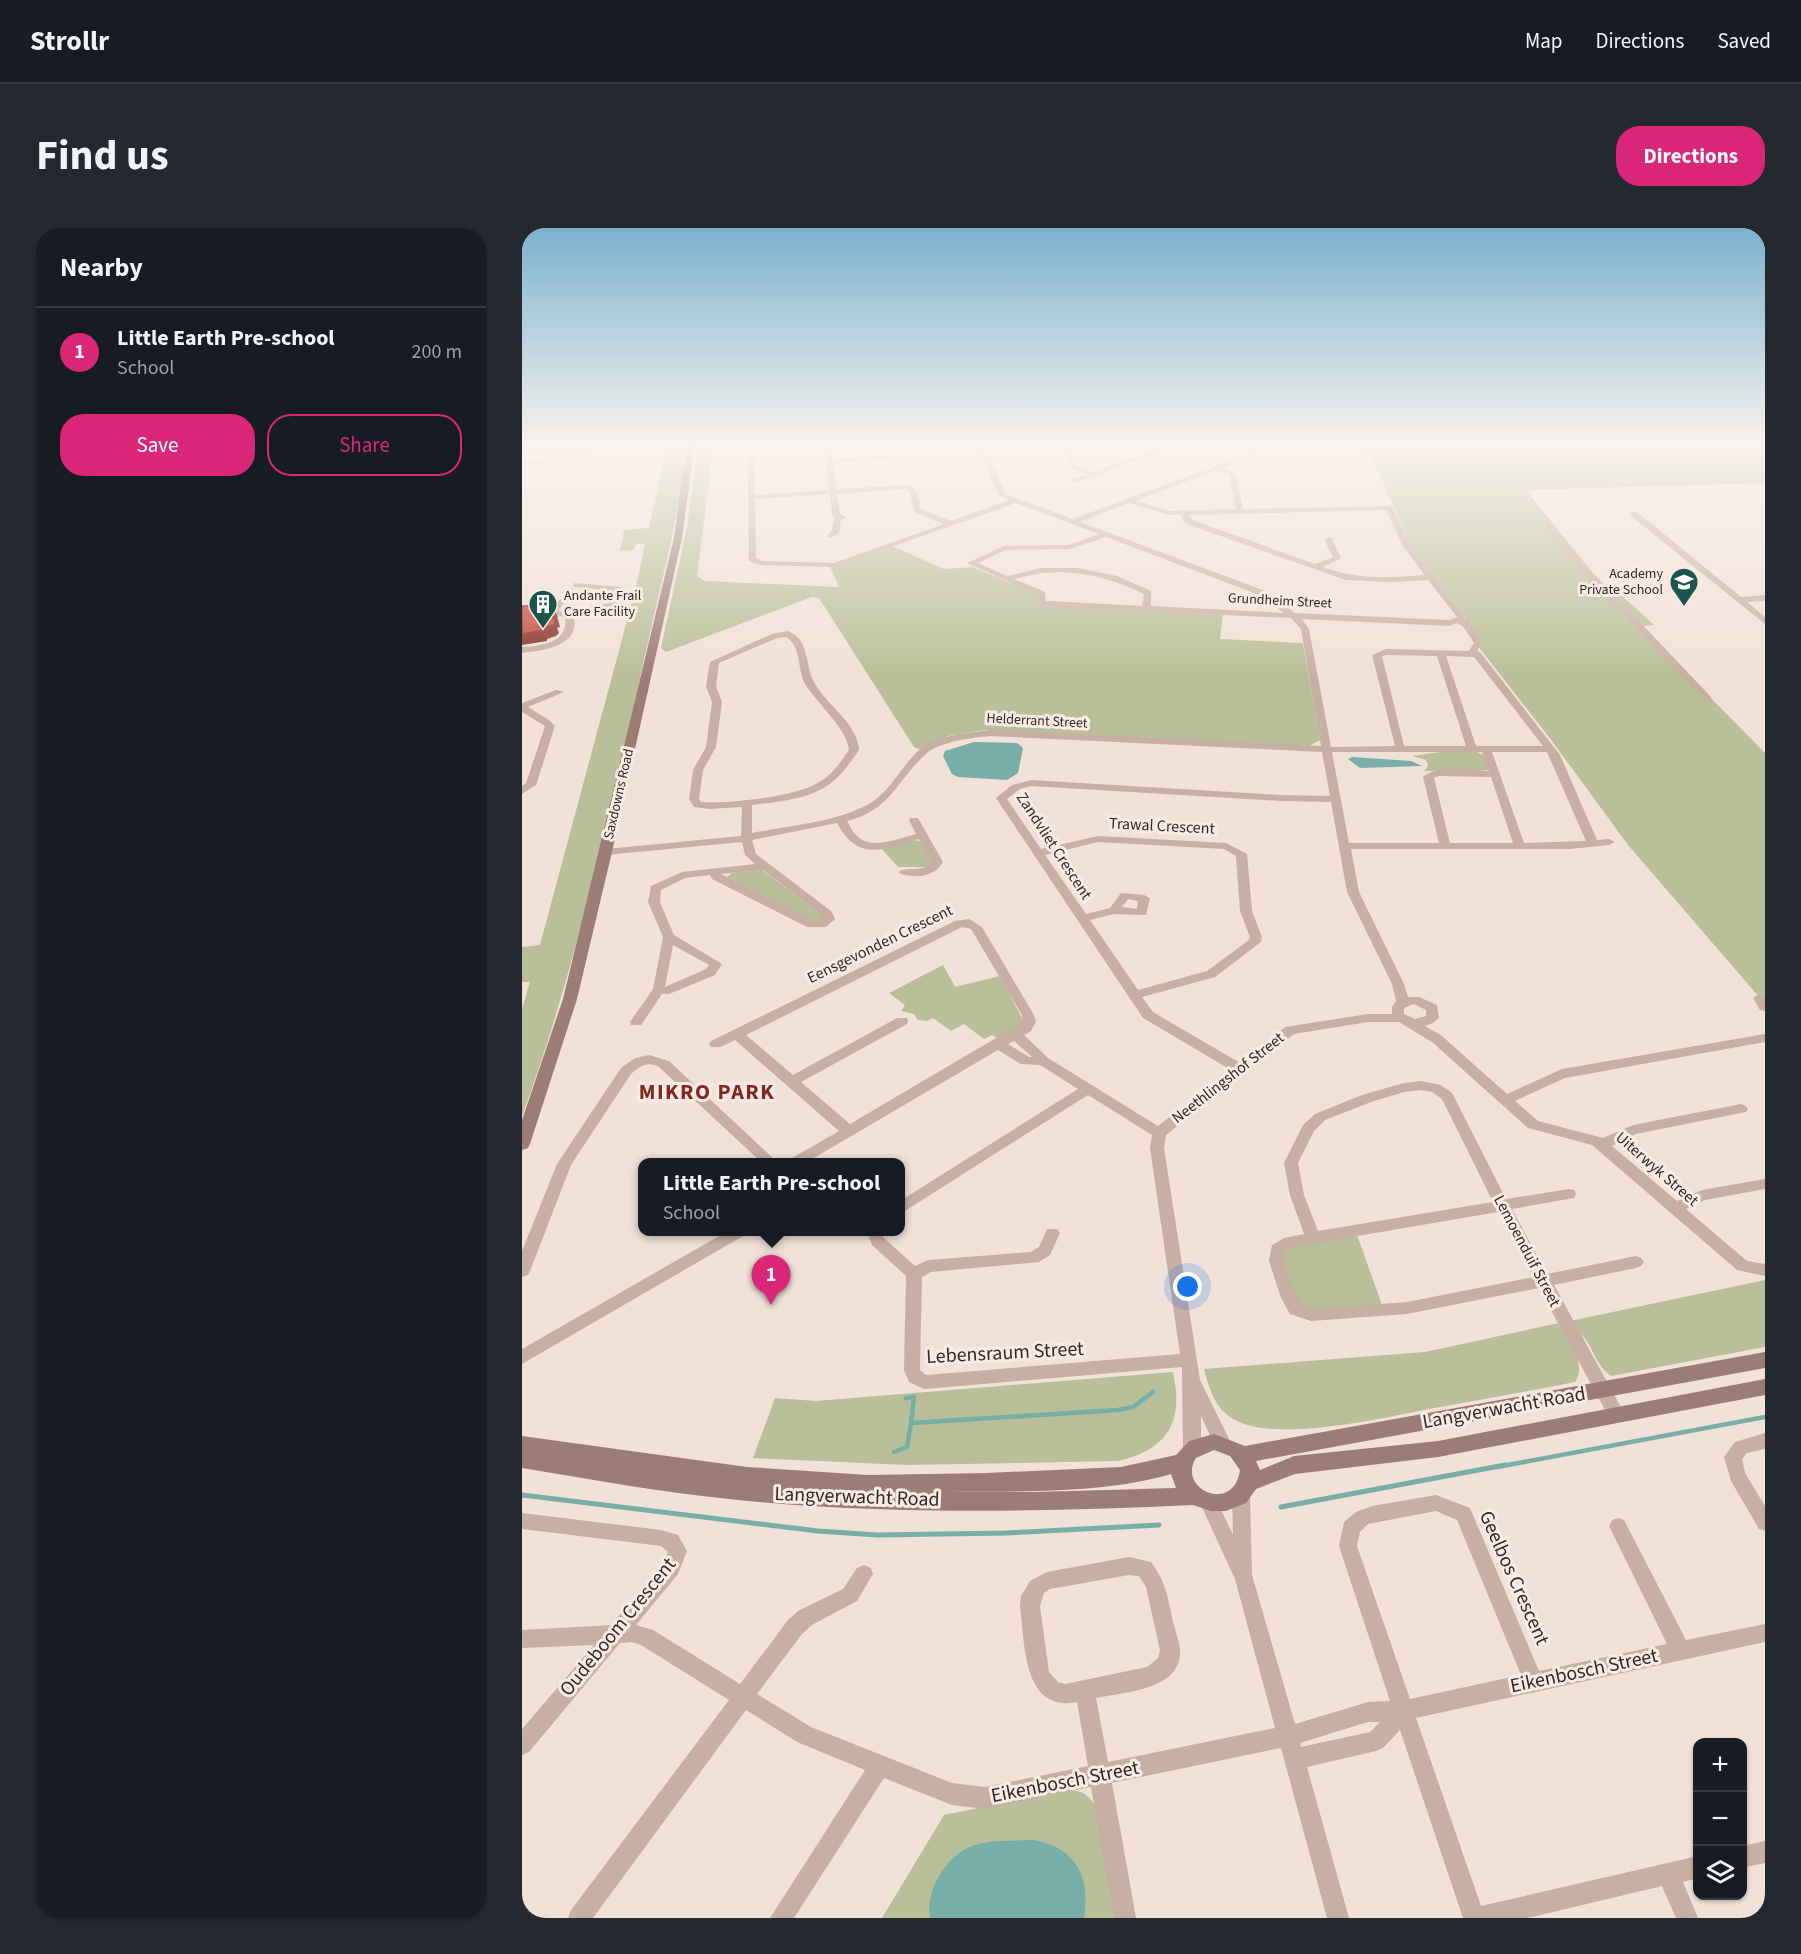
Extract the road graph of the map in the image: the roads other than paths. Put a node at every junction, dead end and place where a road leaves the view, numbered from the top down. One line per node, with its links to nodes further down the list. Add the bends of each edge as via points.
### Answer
1 (680, 522): 53 (street, Saxdowns Road)
2 (752, 522): 11 (street, via 752,559 760,563 832,565)
3 (837, 522): 13 (street, via 836,533)
4 (946, 522): 11 (street)
5 (957, 522): 11 (street)
6 (1073, 522): 12 (street)
7 (1190, 522): 15 (street)
8 (1396, 522): 16 (street, via 1407,546)
9 (1547, 522): 31 (street, via 1578,562)
10 (1644, 522): 19 (street)
11 (951, 524)
12 (1106, 534): 17 (street, via 1068,548 1006,548 972,561 976,567); 23 (street, via 1265,594)
13 (831, 536)
14 (1328, 539): 15 (street, via 1337,558)
15 (1317, 567): 16 (street, via 1347,578)
16 (1431, 577): 25 (street, via 1462,616)
17 (1006, 579): 20 (street, Grundheim Street, via 1042,594 1043,603); 20 (street, via 1030,571 1095,571 1148,592)
18 (1765, 598): 19 (street)
19 (1740, 600): 26 (street)
20 (1146, 609): 23 (street, Grundheim Street)
21 (522, 610): 22 (street)
22 (552, 611): 24 (street); 24 (street, via 574,588 620,589 615,605 580,611)
23 (1292, 616): 25 (street, Grundheim Street); 36 (street, via 1305,629)
24 (570, 618): 27 (street, via 570,631 561,640)
25 (1459, 621): 29 (street, via 1467,625 1478,643)
26 (1765, 621)
27 (522, 650)
28 (1440, 652): 29 (street); 33 (street, via 1377,655); 35 (street)
29 (1472, 652): 38 (street, via 1482,657)
30 (560, 692): 32 (street)
31 (1708, 699)
32 (522, 707): 41 (street, via 550,726 531,785)
33 (1400, 748): 34 (street); 39 (street)
34 (1448, 748): 35 (street); 39 (street, via 1409,755)
35 (1472, 748): 37 (street)
36 (1327, 749): 39 (street, Helderrant Street); 42 (street); 44 (street, Helderrant Street, via 968,734 925,749 878,803)
37 (1486, 749): 38 (street); 40 (street)
38 (1551, 749): 49 (street)
39 (1367, 751)
40 (1494, 774): 51 (street, via 1428,777); 52 (street)
41 (522, 791)
42 (1336, 799): 50 (street); 54 (street, Zandvliet Crescent, via 1023,784 1001,800)
43 (747, 802): 43 (street, via 822,785 855,747 842,723 824,707 807,676 804,657 788,634 723,656 714,663 711,687 717,702 711,747 698,770 694,801 704,806); 47 (street)
44 (841, 820): 46 (street, via 852,838 867,846); 47 (street, Helderrant Street)
45 (914, 820): 46 (street)
46 (923, 835): 57 (street, via 937,864 924,873)
47 (746, 838): 53 (street, Helderrant Street); 55 (street, via 751,855)
48 (1610, 842): 49 (street)
49 (1593, 844): 52 (street)
50 (1344, 846): 51 (street); 61 (street, via 1354,897)
51 (1445, 846): 52 (street)
52 (1520, 846)
53 (606, 852): 83 (street, Saxdowns Road, via 570,999)
54 (1037, 853): 59 (street, Zandvliet Crescent); 63 (street, Trawal Crescent, via 1101,839 1226,846 1241,854 1246,911 1255,942 1211,974)
55 (765, 866): 56 (street); 56 (street, via 827,913 828,921 811,924 716,877)
56 (715, 872): 60 (street, via 682,875 654,890 654,902)
57 (905, 872)
58 (1114, 910): 59 (street)
59 (1082, 919): 63 (street, Zandvliet Crescent)
60 (669, 936): 62 (street); 62 (street, via 716,966 671,990)
61 (1398, 984): 64 (street); 65 (street)
62 (659, 989): 68 (street)
63 (1135, 995): 76 (street, Zandvliet Crescent, via 1153,1018)
64 (1421, 1001): 65 (street); 66 (street, via 1432,1008)
65 (1403, 1012): 66 (street, via 1427,1022); 72 (street, Uiterwyk Street); 76 (street, Neethlingshof Street, via 1294,1028)
66 (1433, 1018): 72 (street)
67 (902, 1020): 77 (street)
68 (636, 1022)
69 (737, 1034): 70 (street, Eensgevonden Crescent, via 965,923 976,927 1028,1015 1029,1025); 73 (street, Eensgevonden Crescent); 77 (street)
70 (1016, 1035): 74 (street); 75 (street)
71 (1765, 1038): 79 (street, via 1562,1074)
72 (1437, 1039): 79 (street, Uiterwyk Street)
73 (716, 1044)
74 (999, 1045): 75 (street, via 1026,1061); 81 (street)
75 (1043, 1061): 78 (street)
76 (1240, 1069): 82 (street, Neethlingshof Street)
77 (793, 1081): 81 (street)
78 (1087, 1089): 82 (street); 89 (street)
79 (1506, 1100): 84 (street, Uiterwyk Street, via 1537,1126 1589,1137)
80 (1741, 1109): 84 (street, via 1633,1130)
81 (850, 1132): 86 (street)
82 (1159, 1133): 102 (street, Neethlingshof Street, via 1157,1148)
83 (522, 1142)
84 (1602, 1145): 91 (street, Uiterwyk Street)
85 (766, 1158): 98 (street, via 664,1064 655,1059 636,1062 564,1164)
86 (804, 1158)
87 (1765, 1184): 91 (street, via 1702,1195)
88 (1569, 1194): 90 (street)
89 (905, 1205)
90 (1503, 1205): 95 (street); 95 (street, Lemoenduif Street, via 1447,1096 1436,1088 1421,1085 1392,1090 1320,1117 1308,1128 1291,1164 1297,1195); 100 (street, Lemoenduif Street)
91 (1675, 1208): 97 (street, Uiterwyk Street, via 1743,1266)
92 (1052, 1233): 99 (street, via 1045,1251 1034,1258 928,1266)
93 (731, 1236): 101 (street)
94 (875, 1236): 99 (street)
95 (1313, 1238): 100 (street, via 1284,1244 1276,1252 1288,1294 1294,1307 1303,1313 1407,1308)
96 (1636, 1262): 100 (street)
97 (1765, 1270)
98 (522, 1271)
99 (914, 1274): 102 (street, Lebensraum Street, via 912,1370 924,1382)
100 (1542, 1281): 106 (street, Lemoenduif Street)
101 (522, 1357)
102 (1189, 1360): 104 (street, Neethlingshof Street)
103 (1765, 1360): 106 (street, Langverwacht Road)
104 (1192, 1380): 109 (street, Neethlingshof Street); 112 (street, Neethlingshof Street)
105 (1765, 1386): 107 (street, Langverwacht Road)
106 (1602, 1390): 107 (street, Lemoenduif Street); 111 (street, Langverwacht Road)
107 (1617, 1416): 114 (street, Langverwacht Road, via 1438,1449 1294,1465)
108 (1765, 1441): 117 (street, via 1742,1447 1733,1457 1737,1475)
109 (1222, 1443): 111 (street); 112 (street, via 1206,1443)
110 (522, 1444): 112 (street, Langverwacht Road, via 669,1467 913,1484 1130,1475)
111 (1243, 1455): 114 (street, via 1250,1468)
112 (1187, 1456): 115 (street, via 1184,1484)
113 (522, 1459): 115 (street, Langverwacht Road, via 712,1488 838,1499)
114 (1245, 1489): 115 (street, via 1226,1503); 120 (street)
115 (1201, 1499): 120 (street)
116 (522, 1521): 121 (street, Oudeboom Crescent, via 671,1540 678,1551 676,1559)
117 (1765, 1522)
118 (1618, 1526): 124 (street)
119 (864, 1574): 127 (street, via 850,1595 795,1627)
120 (1244, 1578): 129 (street)
121 (616, 1633): 123 (street, Eikenbosch Street); 127 (street, Eikenbosch Street, via 646,1637); 130 (street, Oudeboom Crescent)
122 (1765, 1633): 124 (street, Eikenbosch Street)
123 (522, 1640)
124 (1680, 1650): 125 (street, Eikenbosch Street)
125 (1534, 1682): 128 (street, Eikenbosch Street); 128 (street, Geelbos Crescent, via 1464,1514 1436,1503 1372,1514 1351,1528 1348,1546)
126 (1085, 1690): 126 (street, via 1152,1676 1167,1664 1170,1650 1155,1583 1144,1568 1129,1566 1047,1581 1031,1596 1043,1681 1058,1693); 133 (street)
127 (743, 1698): 132 (street, Eikenbosch Street, via 804,1735); 138 (street)
128 (1404, 1710): 129 (street, Eikenbosch Street, via 1368,1712); 131 (street, via 1376,1741); 142 (street, Geelbos Crescent)
129 (1293, 1734): 131 (street); 133 (street, Eikenbosch Street)
130 (522, 1744)
131 (1300, 1758): 141 (street)
132 (879, 1767): 133 (street, Eikenbosch Street, via 952,1794 974,1798 997,1797); 139 (street)
133 (1101, 1775): 140 (street)
134 (1765, 1851): 135 (street)
135 (1747, 1856)
136 (1693, 1868): 137 (street)
137 (1668, 1874): 143 (street); 144 (street)
138 (579, 1918)
139 (781, 1918)
140 (1125, 1918)
141 (1338, 1918)
142 (1474, 1918)
143 (1480, 1918)
144 (1687, 1918)

